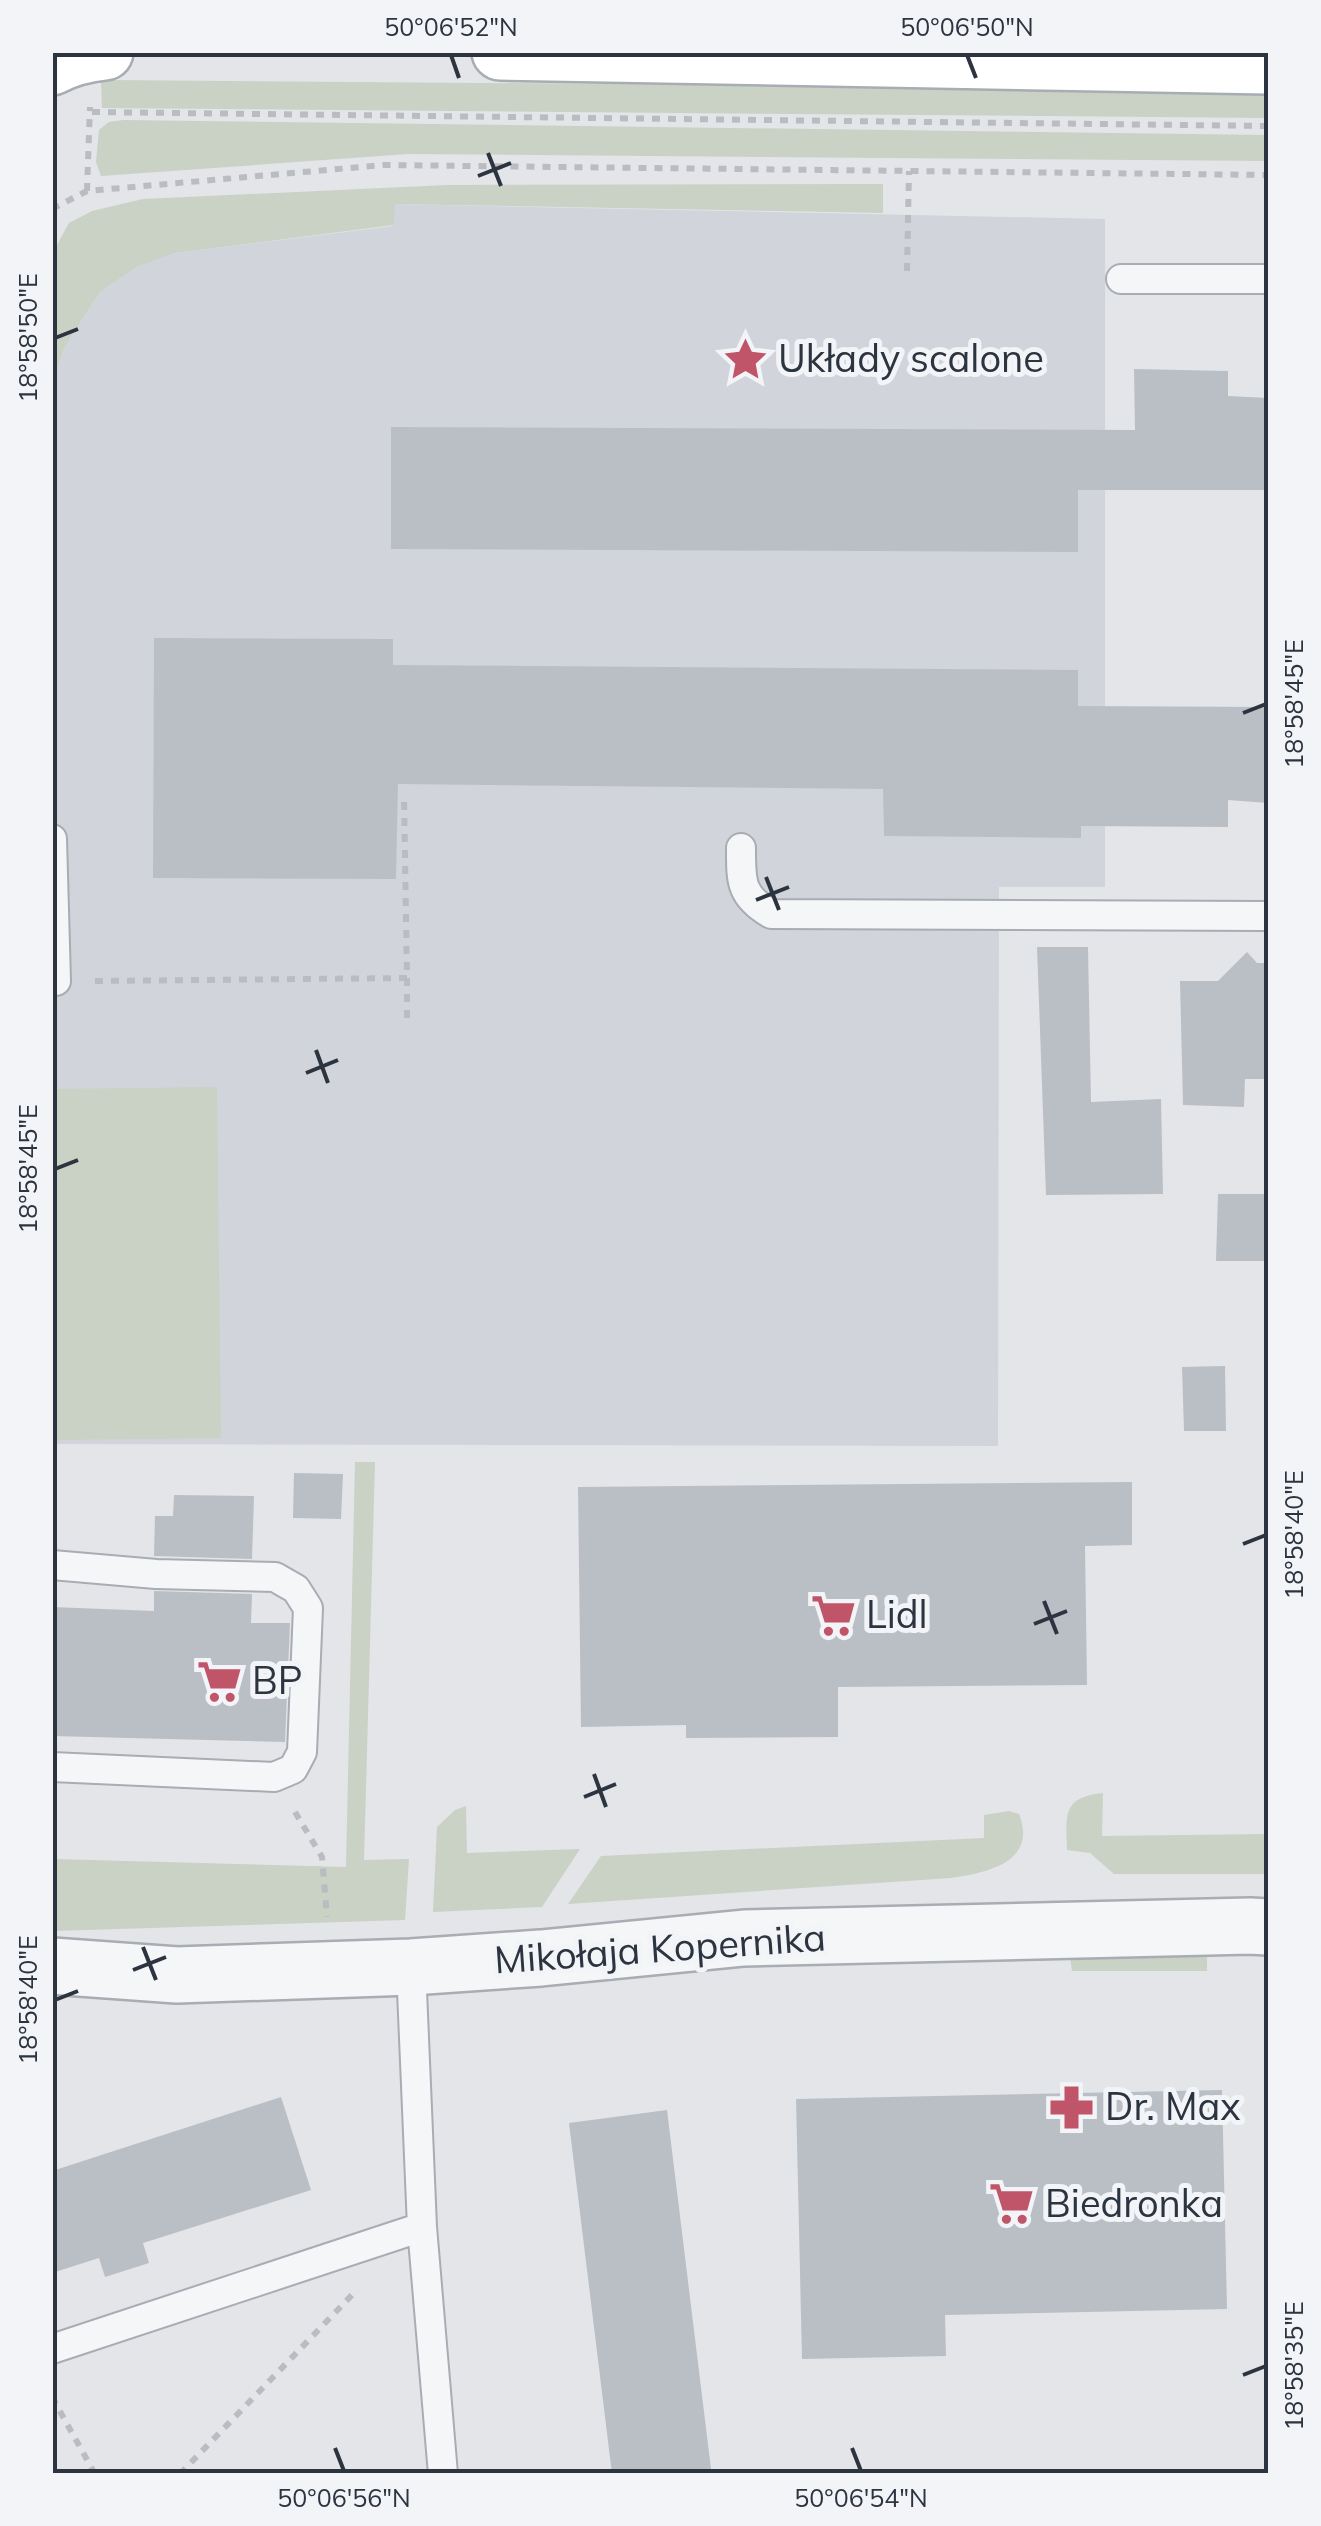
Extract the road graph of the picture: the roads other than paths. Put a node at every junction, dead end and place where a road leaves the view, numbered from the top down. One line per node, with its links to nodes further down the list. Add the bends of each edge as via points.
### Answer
1 (105, 52): 3 (main road)
2 (500, 52): 4 (main road)
3 (91, 53): 5 (main road, via 65,60)
4 (1268, 66)
5 (64, 90)
6 (1121, 279): 7 (lane)
7 (1268, 279)
8 (52, 839): 11 (lane)
9 (740, 848): 10 (lane, via 742,882 754,904 771,914)
10 (1268, 916)
11 (56, 981)
12 (52, 1564): 13 (lane, via 275,1577 296,1589 308,1608 302,1752 293,1770 274,1777)
13 (52, 1768)
14 (1268, 1927): 16 (street, Mikołaja Kopernika, via 744,1938)
15 (52, 1966): 16 (street, Mikołaja Kopernika, via 177,1975)
16 (411, 1967): 17 (lane)
17 (422, 2226): 18 (lane); 19 (lane)
18 (52, 2349)
19 (443, 2474)

